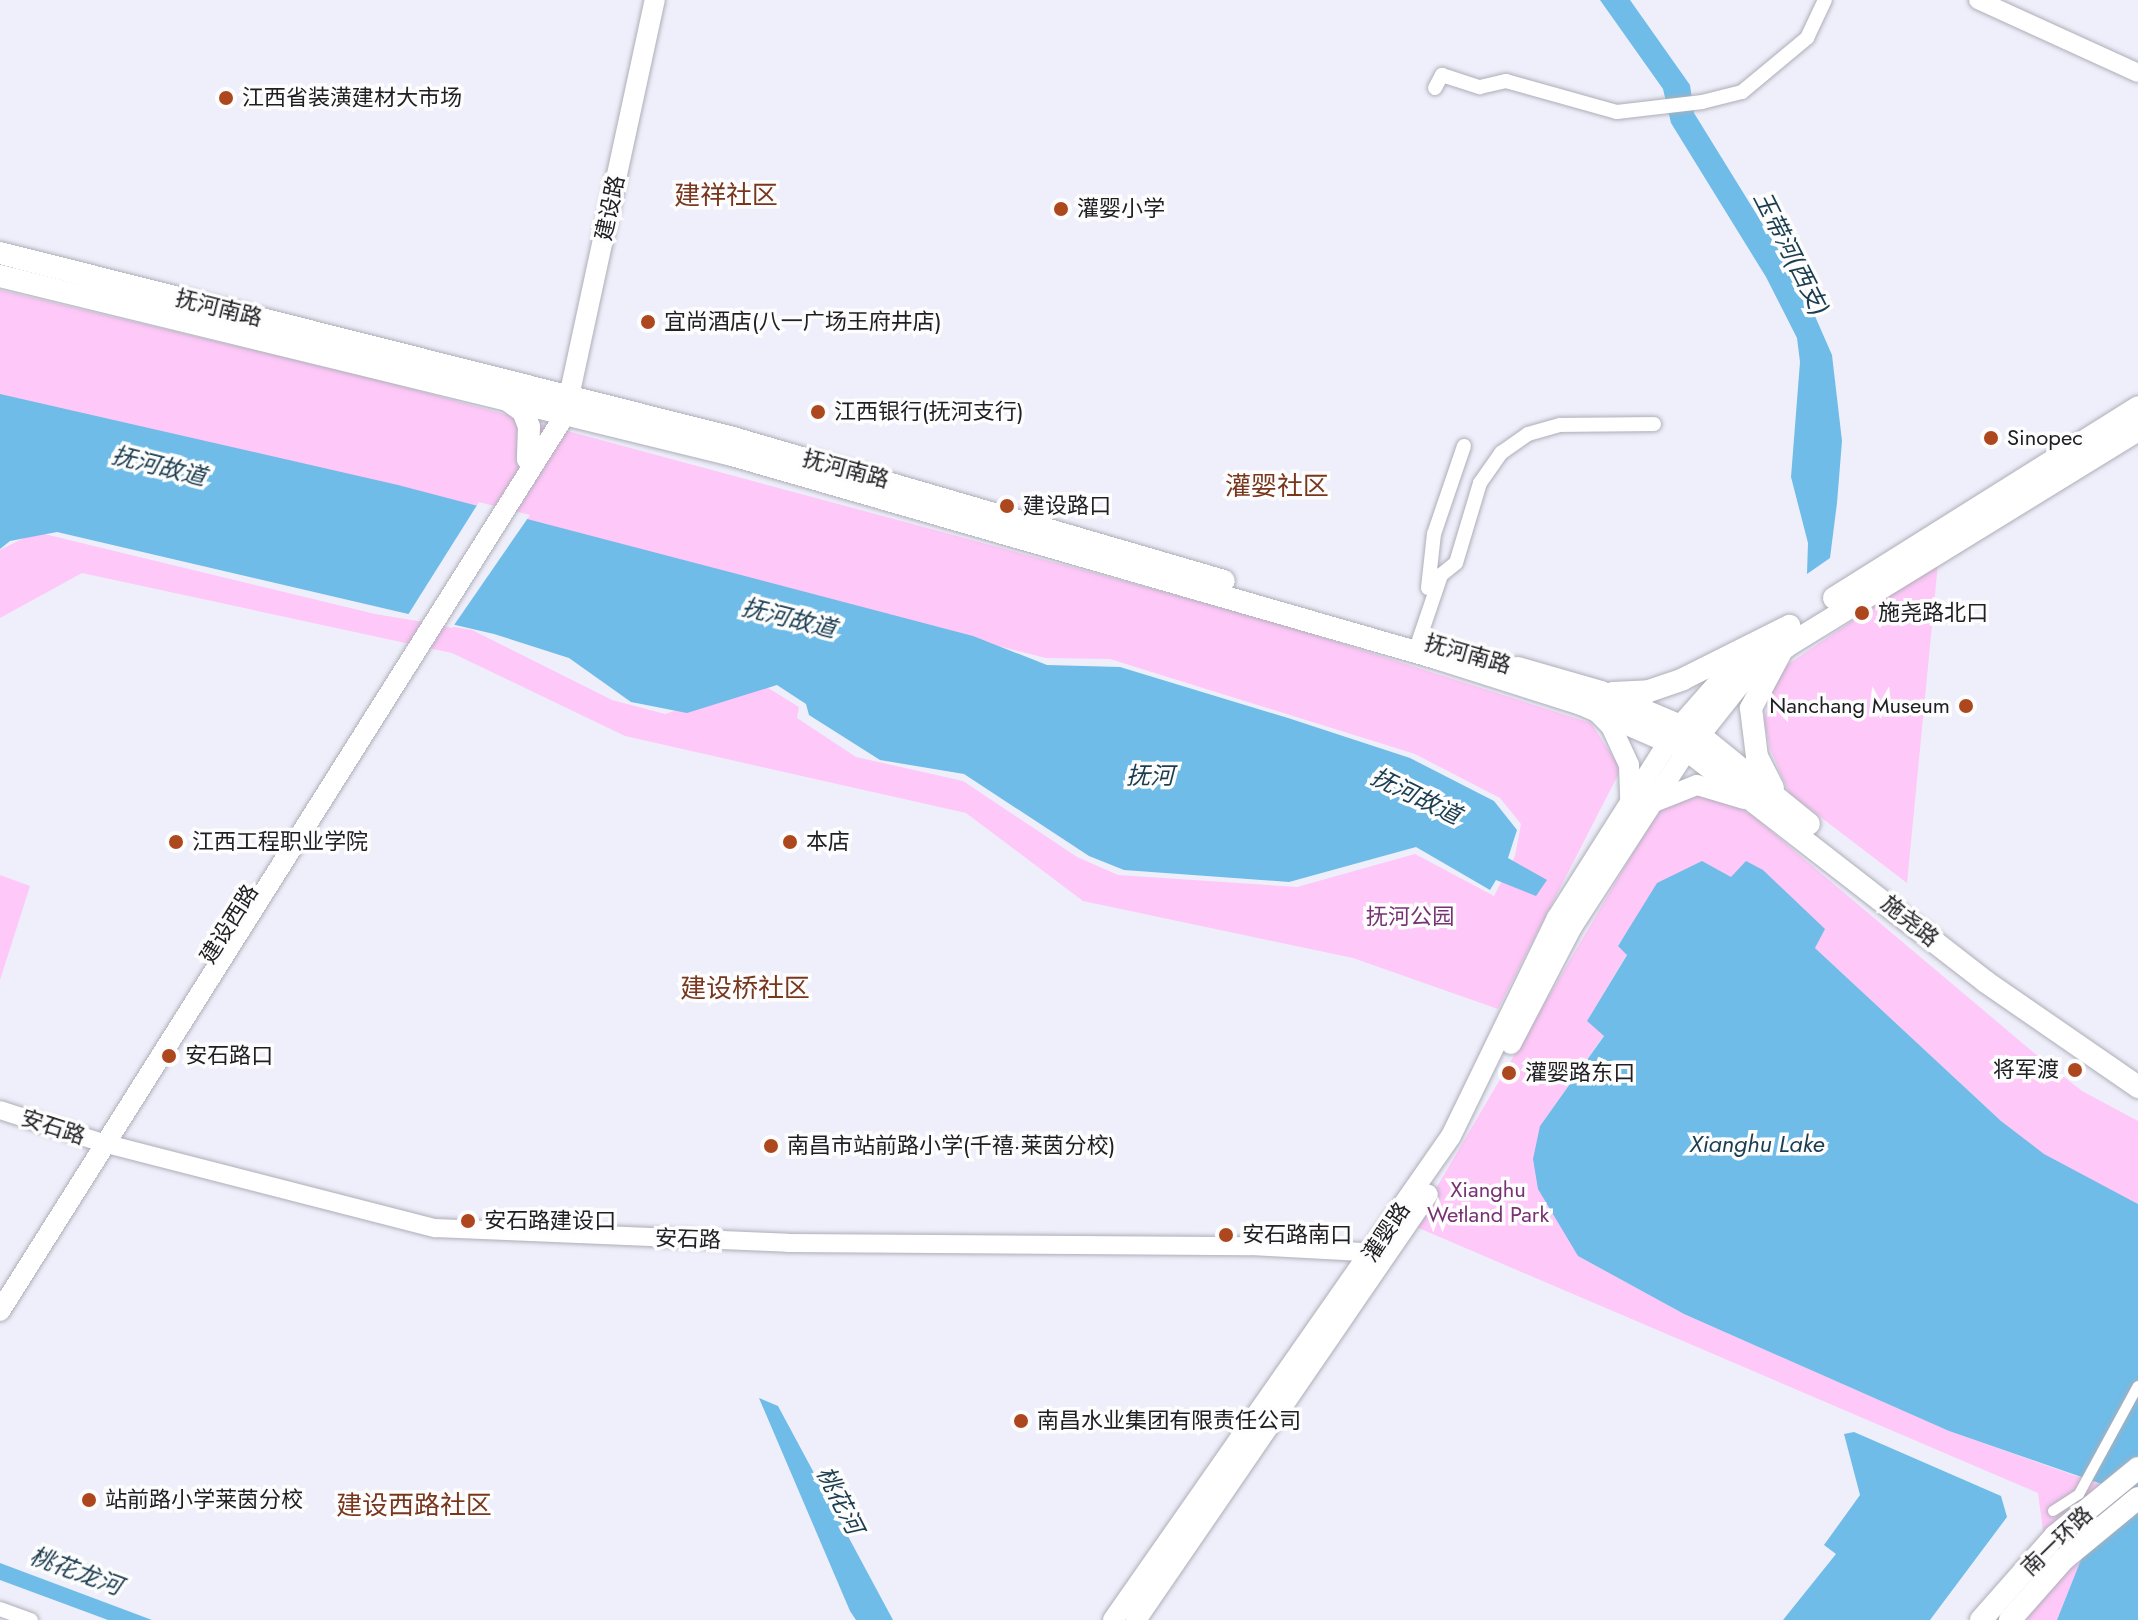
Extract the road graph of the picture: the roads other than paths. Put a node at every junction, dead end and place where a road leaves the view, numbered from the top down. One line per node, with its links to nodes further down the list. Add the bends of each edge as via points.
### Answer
1 (655, 0): 8 (main road, 建设路)
2 (1825, 0): 5 (street, via 1807,38 1742,92 1702,102 1617,112 1506,81 1480,87 1442,75)
3 (1978, 0): 4 (street)
4 (2138, 73)
5 (1435, 88)
6 (2, 261): 7 (main road, 抚河南路); 8 (main road, 抚河南路)
7 (508, 401): 8 (main road, 抚河南路); 13 (main road, via 523,411)
8 (562, 404): 13 (main road, 建设西路); 15 (main road, 抚河南路, via 887,480); 16 (main road, 抚河南路)
9 (2138, 407): 14 (main road)
10 (1654, 424): 15 (street, via 1560,425 1528,434 1501,453 1480,483 1456,563 1441,575)
11 (2138, 430): 14 (main road)
12 (1464, 446): 15 (street, via 1434,534 1432,574)
13 (532, 461): 24 (main road, 建设西路)
14 (1788, 636): 16 (main road, via 1649,691); 17 (main road, via 1734,666); 20 (main road, via 1759,687 1750,720 1757,757)
15 (1415, 639): 16 (main road, 抚河南路)
16 (1597, 700): 17 (main road, 抚河南路); 18 (main road, via 1629,765)
17 (1684, 737): 18 (main road, 灌婴路); 19 (main road, 灌婴路); 20 (main road, 施尧路)
18 (1630, 800): 25 (main road, 灌婴路, via 1557,918 1451,1136)
19 (1651, 804): 20 (main road, via 1697,785); 25 (main road, 灌婴路, via 1572,927 1460,1142)
20 (1778, 809): 21 (main road, 施尧路, via 1990,972); 22 (main road, 施尧路, via 1986,982)
21 (2138, 1074)
22 (2138, 1087)
23 (0, 1110): 24 (street, 安石路)
24 (98, 1141): 25 (street, 安石路, via 435,1228 788,1243); 26 (main road, 建设西路); 27 (main road, 建设西路)
25 (1382, 1253): 34 (main road, 灌婴路); 35 (main road, 灌婴路)
26 (0, 1294)
27 (0, 1311)
28 (2138, 1386): 31 (street, via 2079,1494)
29 (2138, 1468): 36 (main road, 南一环路, via 2055,1536)
30 (2138, 1498): 37 (main road, 南一环路, via 2064,1559)
31 (2053, 1511)
32 (0, 1609): 33 (street)
33 (31, 1620)
34 (1113, 1620)
35 (1136, 1620)
36 (1981, 1620)
37 (2010, 1620)

